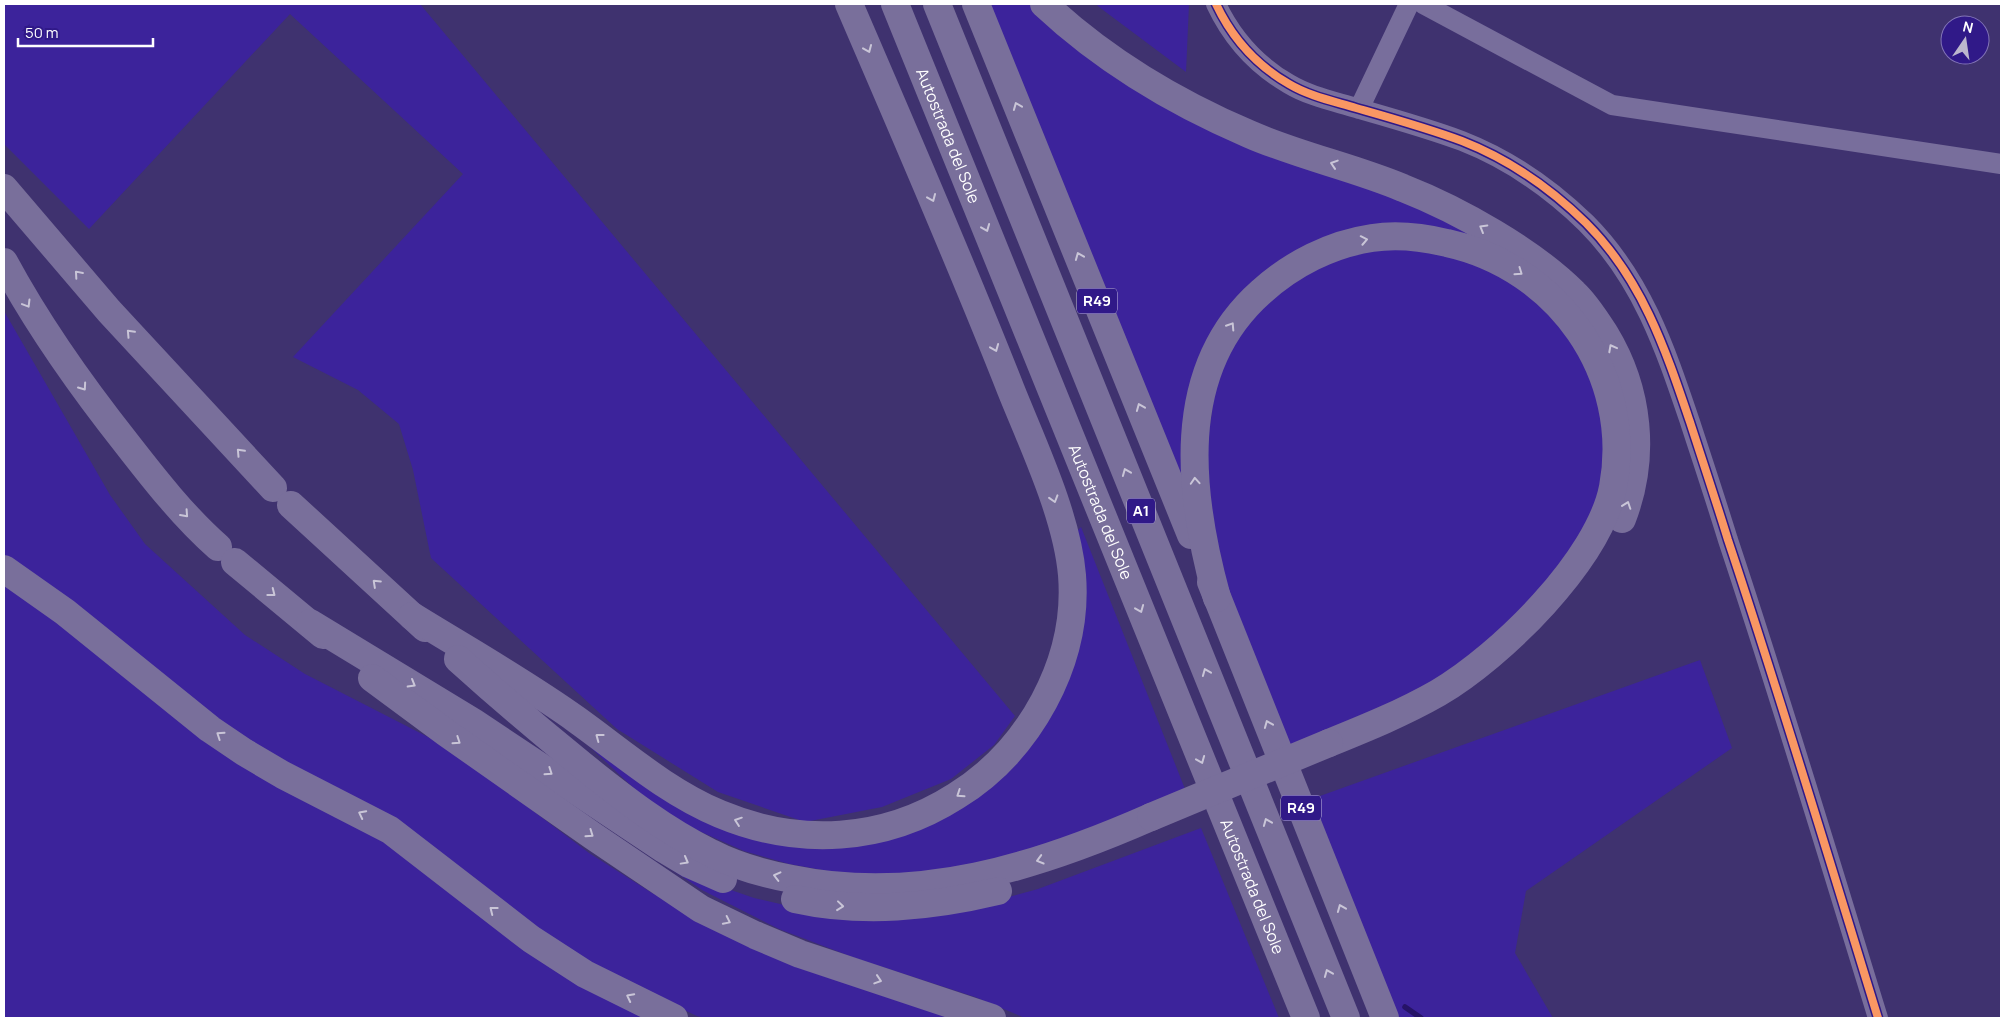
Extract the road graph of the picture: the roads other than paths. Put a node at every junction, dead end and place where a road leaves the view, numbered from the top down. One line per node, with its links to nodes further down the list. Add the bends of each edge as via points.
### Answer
1 (849, 4): 15 (highway, one-way to 15, via 983,318 1049,486 1067,545 1072,574 1069,629 1054,679 1031,724 998,763 960,794 916,818 883,829 831,836 777,832 719,814 653,777 576,719)
2 (896, 4): 21 (highway, Autostrada del Sole / A1, one-way to 21)
3 (937, 4): 22 (highway, A1, one-way to 3)
4 (976, 4): 14 (highway, R49, one-way to 4)
5 (1044, 4): 17 (highway, one-way to 5, via 1392,738 1428,719 1498,672 1530,644 1589,577 1619,526 1634,478 1636,425 1627,379 1614,349 1575,294 1515,246 1411,191 1268,142 1176,100 1103,52)
6 (1216, 4): 9 (street, via 1241,45 1262,66 1290,85)
7 (1409, 4): 9 (street)
8 (1423, 4): 10 (street, via 1612,105)
9 (1359, 109): 24 (street, via 1488,152 1543,185 1586,224 1614,256 1641,296 1677,383 1761,637)
10 (2001, 164)
11 (4, 188): 15 (highway, one-way to 11, via 282,496 109,310)
12 (4, 262): 16 (highway, one-way to 16, via 28,305 88,395 159,485 204,534)
13 (4, 569): 19 (highway, one-way to 13, via 585,974 531,939 390,830 244,752 65,612)
14 (1217, 598): 17 (highway, one-way to 17, via 1204,552 1196,498 1194,468 1198,407 1210,362 1222,340 1236,318 1275,279 1298,264 1349,242 1402,236 1431,239 1488,255 1513,268 1569,317 1587,341 1601,370 1617,431 1613,490 1591,542 1574,567 1526,622 1499,647 1441,691); 23 (highway, R49, one-way to 14)
15 (412, 616): 18 (highway, one-way to 15, via 1103,838 1055,856 958,881 912,886 856,888 812,883 746,868 682,838 632,805 517,713)
16 (310, 623): 18 (highway, one-way to 18, via 473,722 664,849 706,871 761,892 800,900 878,908 959,901 1088,862); 20 (highway, one-way to 20, via 378,684 701,908 800,954)
17 (1333, 752): 18 (highway, bridge)
18 (1156, 824)
19 (674, 1018)
20 (992, 1018)
21 (1306, 1018)
22 (1346, 1018)
23 (1385, 1018)
24 (1878, 1018)

